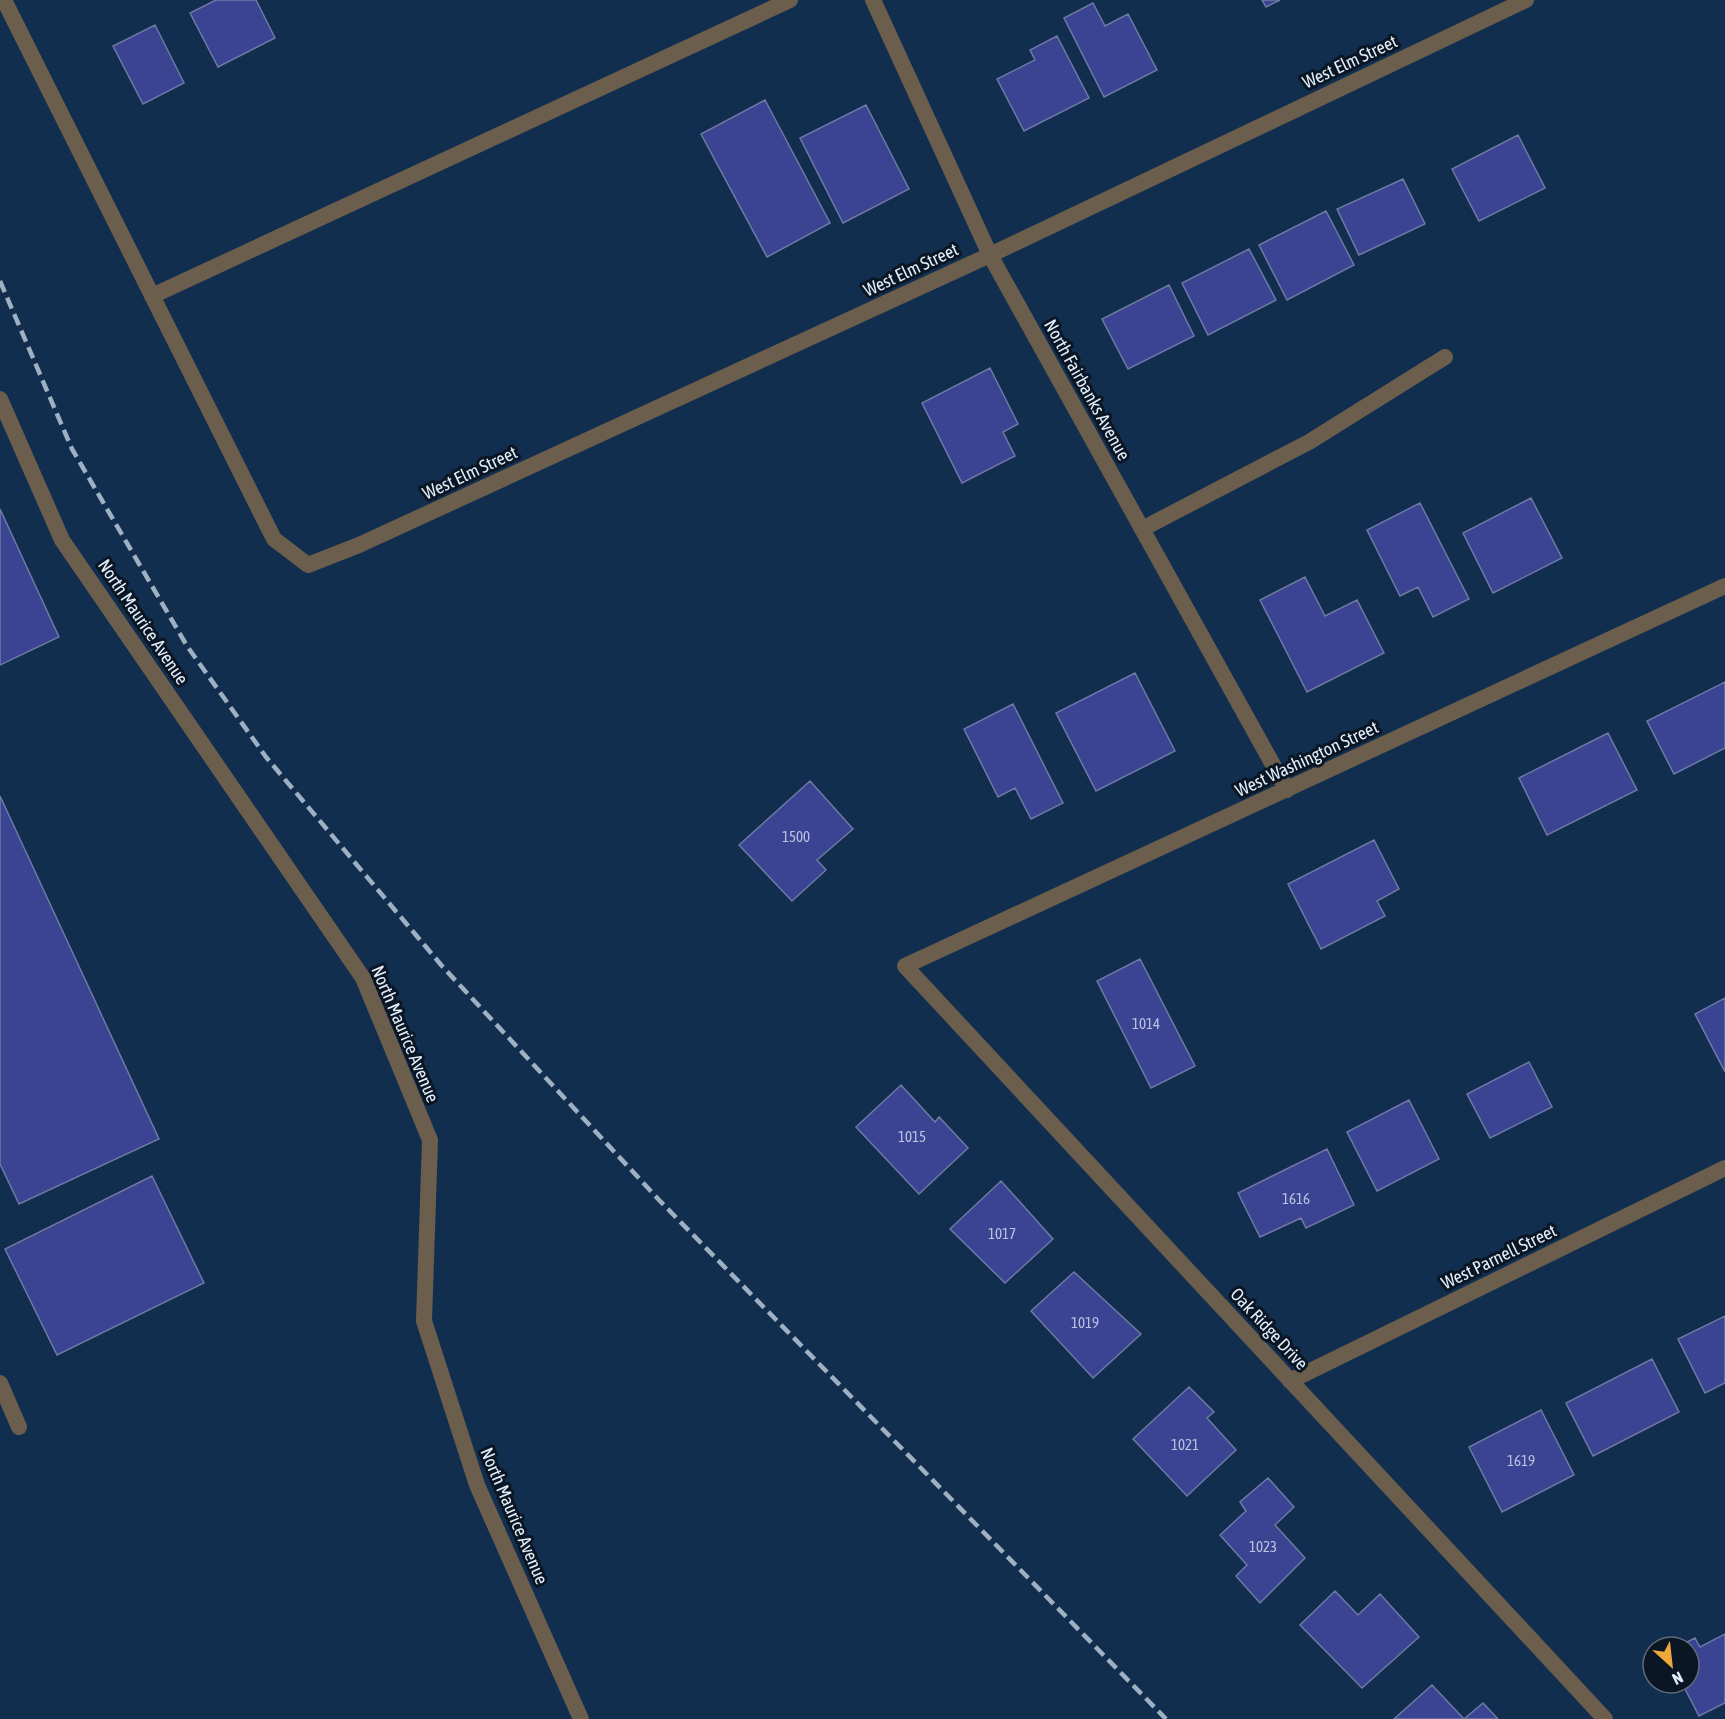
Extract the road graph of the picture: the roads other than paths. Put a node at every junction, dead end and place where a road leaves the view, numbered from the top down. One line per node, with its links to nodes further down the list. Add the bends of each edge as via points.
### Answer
1 (4, 0): 6 (street)
2 (790, 0): 6 (street)
3 (873, 0): 5 (street, North Fairbanks Avenue)
4 (1526, 0): 5 (street, West Elm Street)
5 (990, 255): 6 (street, West Elm Street, via 308,565 274,539); 9 (street, North Fairbanks Avenue)
6 (152, 296)
7 (1445, 357): 9 (street, via 1309,442)
8 (0, 399): 17 (street, North Maurice Avenue, via 62,540 363,978 430,1140 424,1321 477,1485)
9 (1142, 529): 11 (street, North Fairbanks Avenue)
10 (1725, 586): 11 (street, West Washington Street)
11 (1287, 790): 12 (street, West Washington Street)
12 (905, 966): 14 (street, Oak Ridge Drive)
13 (1725, 1168): 14 (street, West Parnell Street)
14 (1290, 1381): 18 (street, Oak Ridge Drive)
15 (0, 1383): 16 (street)
16 (19, 1427)
17 (581, 1719)
18 (1605, 1719)

